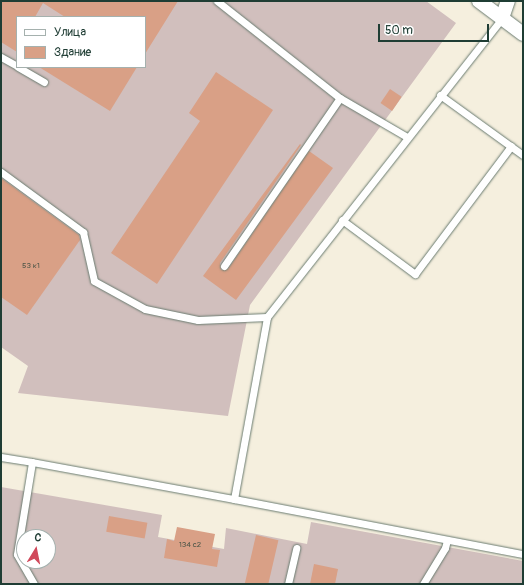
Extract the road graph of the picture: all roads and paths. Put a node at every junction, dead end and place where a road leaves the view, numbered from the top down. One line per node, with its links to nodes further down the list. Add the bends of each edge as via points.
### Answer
1 (218, 1): 11 (lane)
2 (479, 1): 4 (street)
3 (508, 1): 4 (street)
4 (502, 18): 5 (street); 10 (lane)
5 (523, 34)
6 (1, 57): 7 (lane)
7 (16, 66)
8 (20, 68): 9 (lane)
9 (44, 82)
10 (440, 95): 12 (lane); 13 (lane)
11 (340, 98): 12 (lane); 17 (lane)
12 (407, 137): 16 (lane)
13 (511, 146): 14 (lane); 16 (lane, via 415,274)
14 (523, 155)
15 (1, 172): 18 (lane, via 83,232 94,281 145,310 198,320)
16 (342, 220): 18 (lane)
17 (224, 266)
18 (267, 317): 21 (lane)
19 (1, 457): 20 (lane)
20 (32, 462): 21 (lane); 25 (lane, via 17,554)
21 (234, 499): 22 (lane)
22 (447, 540): 24 (lane); 27 (lane, via 446,548)
23 (296, 548): 26 (lane)
24 (523, 554)
25 (34, 584)
26 (288, 584)
27 (424, 584)

